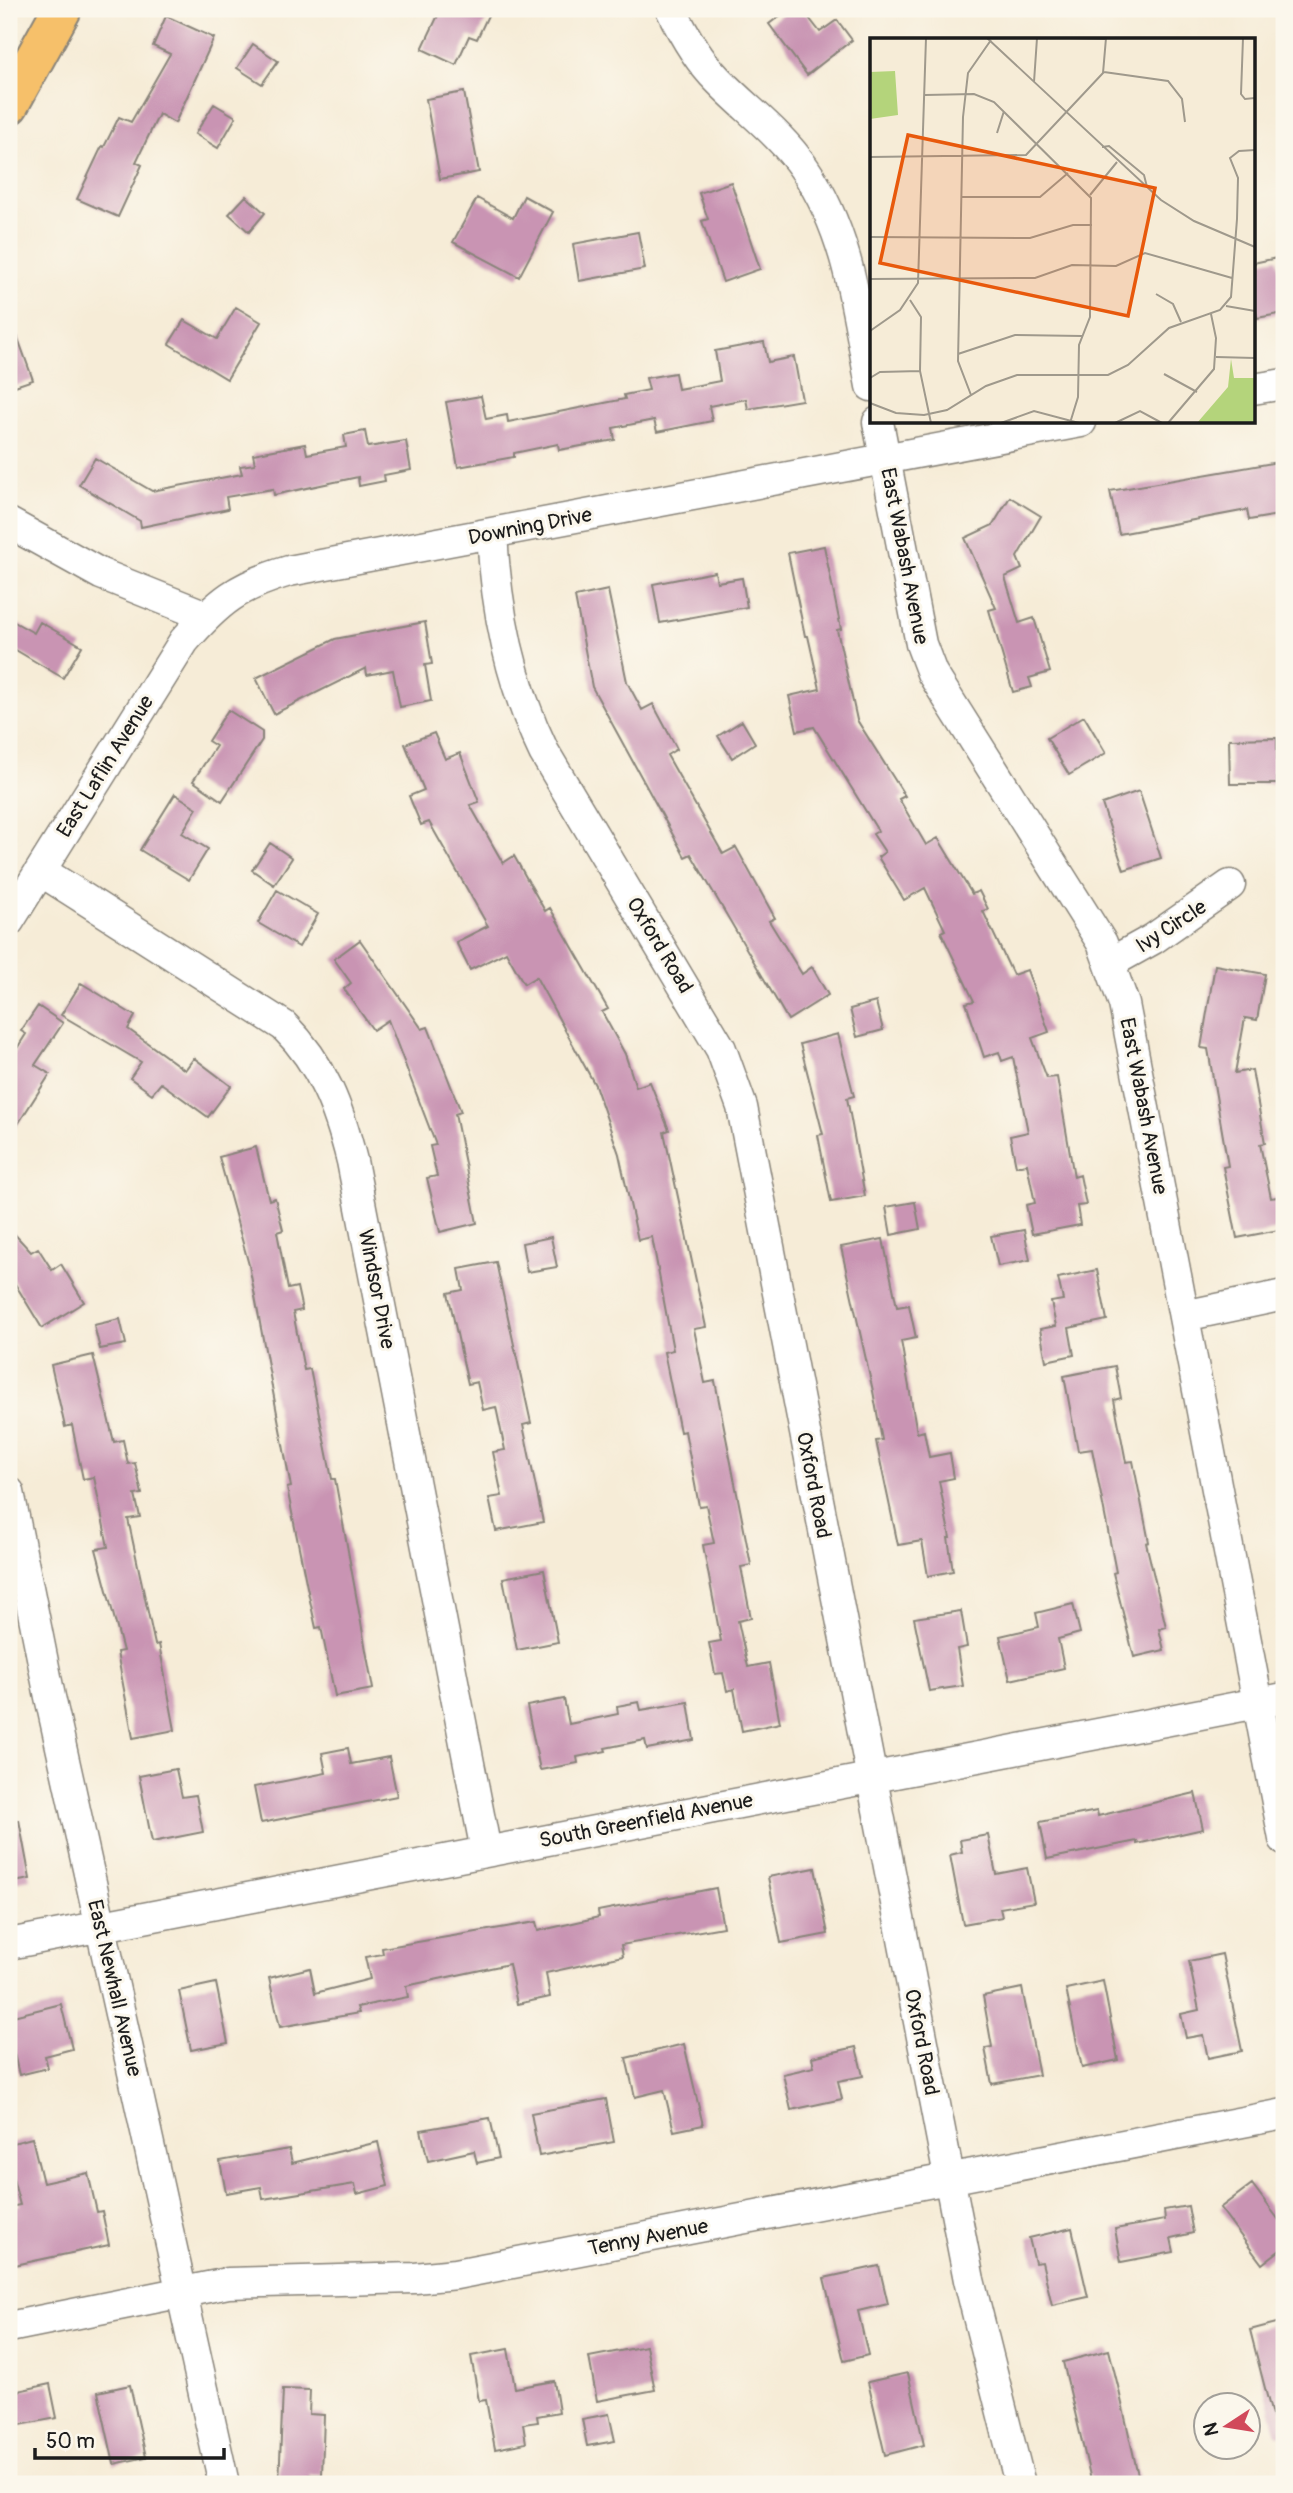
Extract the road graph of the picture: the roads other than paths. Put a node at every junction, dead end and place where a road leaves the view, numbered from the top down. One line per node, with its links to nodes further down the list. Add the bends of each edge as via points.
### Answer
1 (62, 9): 3 (main road)
2 (671, 9): 4 (street, via 715,78 804,167 831,216 850,275)
3 (12, 90)
4 (870, 381)
5 (1284, 384): 6 (street)
6 (1254, 389)
7 (878, 424): 9 (street, East Wabash Avenue)
8 (1070, 424): 9 (street, Downing Drive)
9 (885, 458): 11 (street, Downing Drive); 16 (street, East Wabash Avenue, via 921,644 932,673 1102,943)
10 (9, 523): 12 (street, via 101,574)
11 (492, 533): 12 (street, Downing Drive, via 253,581); 21 (street, Oxford Road, via 495,588 507,652 527,715 721,1049 742,1107)
12 (206, 616): 13 (street, East Laflin Avenue, via 160,676)
13 (41, 871): 15 (street, East Laflin Avenue); 23 (street, Windsor Drive, via 260,1007 284,1026 314,1061 332,1093 352,1161)
14 (1230, 885): 16 (street, Ivy Circle)
15 (9, 921)
16 (1110, 963): 18 (street, East Wabash Avenue, via 1124,1004)
17 (1284, 1295): 18 (street)
18 (1184, 1316): 20 (street, East Wabash Avenue)
19 (9, 1492): 24 (street, East Newhall Avenue)
20 (1271, 1701): 21 (street, South Greenfield Avenue); 22 (street, East Wabash Avenue)
21 (870, 1779): 23 (street, South Greenfield Avenue); 27 (street, Oxford Road)
22 (1284, 1839)
23 (486, 1851): 24 (street, South Greenfield Avenue)
24 (101, 1926): 25 (street, South Greenfield Avenue); 28 (street, East Newhall Avenue)
25 (9, 1944)
26 (1284, 2114): 27 (street, Tenny Avenue)
27 (948, 2179): 28 (street, Tenny Avenue, via 456,2274 258,2281); 31 (street, Oxford Road)
28 (183, 2292): 29 (street, Tenny Avenue); 30 (street, East Newhall Avenue)
29 (9, 2326)
30 (224, 2484)
31 (1020, 2484)

